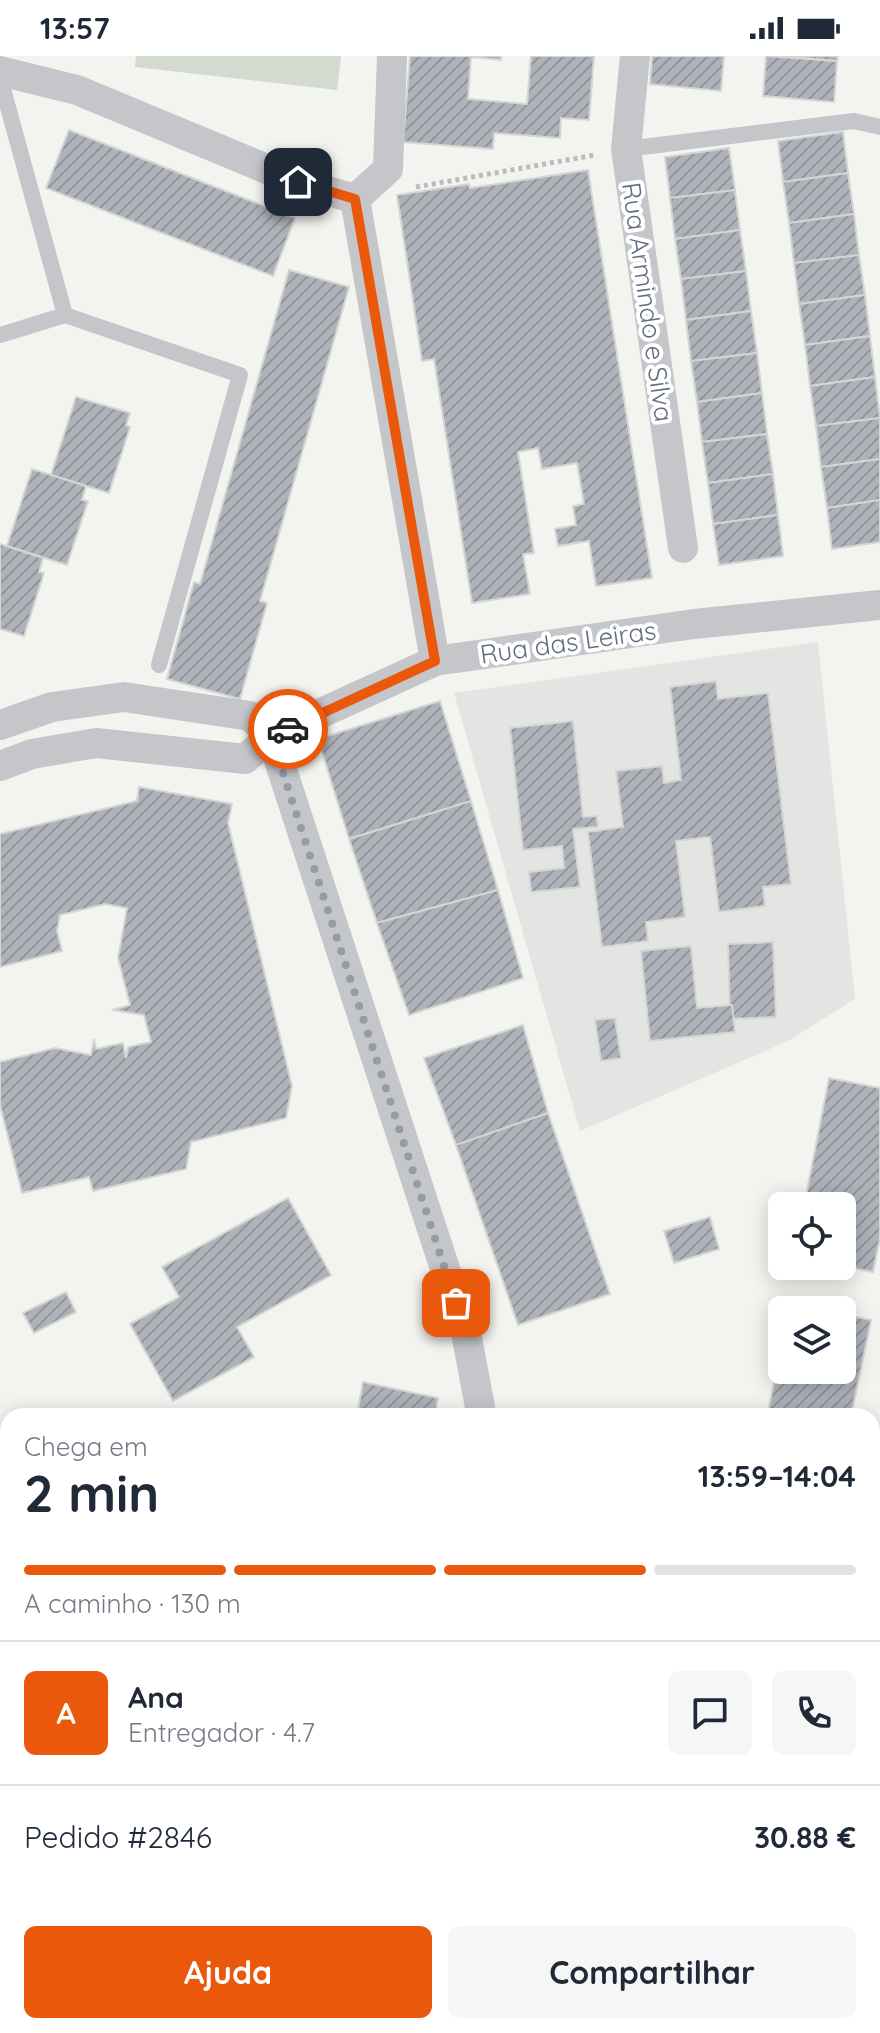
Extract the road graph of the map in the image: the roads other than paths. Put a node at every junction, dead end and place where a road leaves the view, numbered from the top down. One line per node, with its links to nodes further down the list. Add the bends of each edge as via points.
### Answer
1 (392, 56): 7 (street, via 388,169)
2 (635, 56): 6 (street, Rua Armindo e Silva)
3 (0, 71): 7 (street, via 77,90 298,182)
4 (0, 78): 8 (lane)
5 (880, 127): 6 (lane, via 854,121)
6 (626, 149): 10 (street, Rua Armindo e Silva)
7 (355, 199): 12 (street)
8 (65, 315): 9 (lane); 13 (lane, via 240,375)
9 (0, 335)
10 (683, 548)
11 (880, 605): 12 (street, Rua das Leiras, via 694,624)
12 (435, 661): 16 (street, Rua das Leiras)
13 (159, 665)
14 (93, 701): 15 (street, via 52,707); 16 (street, via 124,697 250,716); 17 (street)
15 (0, 725)
16 (271, 736): 17 (street, Rua das Leiras, via 245,759); 19 (street, via 466,1333)
17 (96, 743): 18 (street, Rua das Leiras, via 32,754)
18 (0, 766)
19 (480, 1408)

